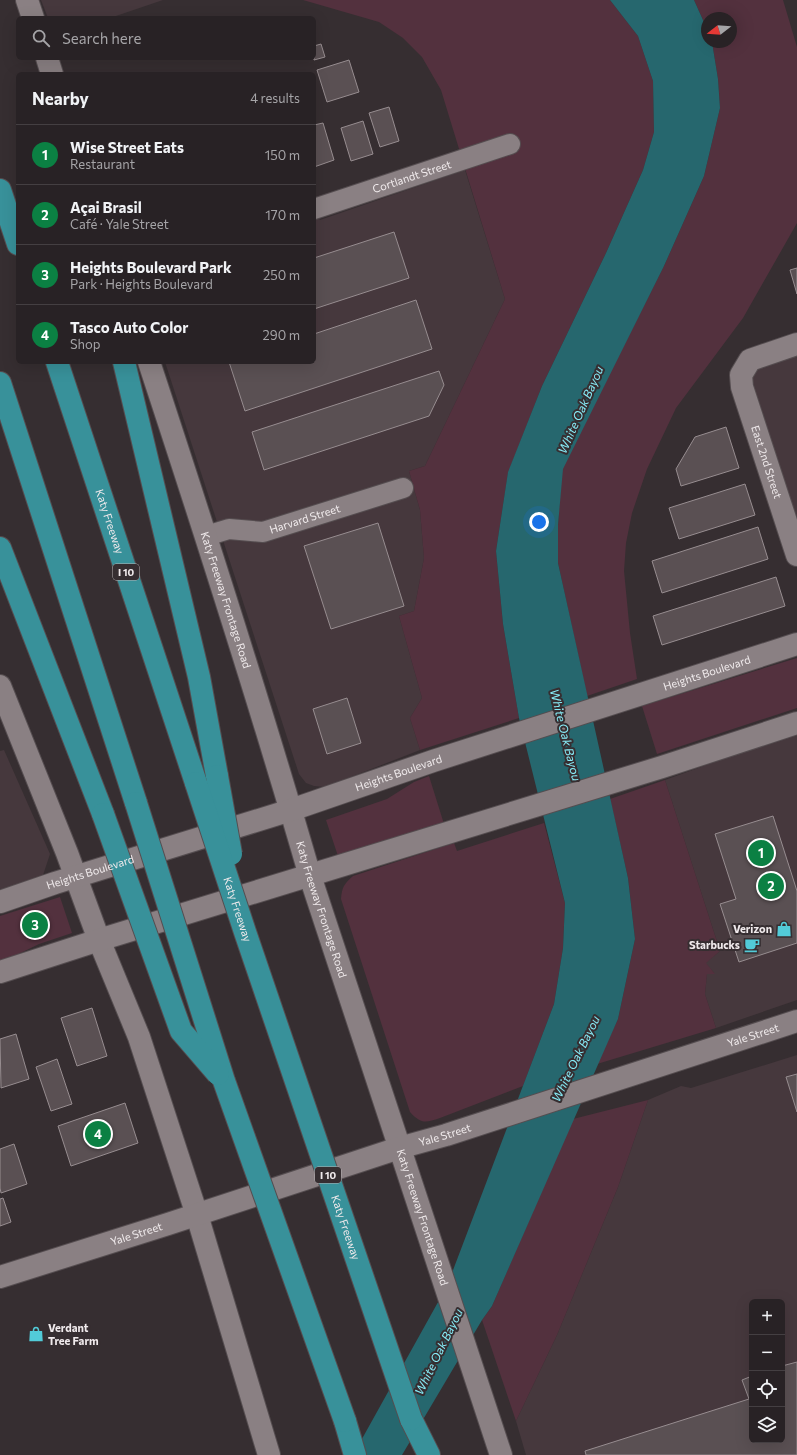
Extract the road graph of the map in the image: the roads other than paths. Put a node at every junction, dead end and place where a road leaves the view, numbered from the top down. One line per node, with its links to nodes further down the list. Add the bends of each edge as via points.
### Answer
1 (27, 0): 2 (main road)
2 (32, 16)
3 (48, 60): 4 (main road)
4 (51, 72)
5 (510, 144): 7 (street, Cortlandt Street)
6 (0, 190): 8 (highway)
7 (316, 208)
8 (16, 238)
9 (797, 344): 17 (main road, East 2nd Street, via 750,360 741,375 742,387)
10 (58, 364): 25 (highway, Katy Freeway / I 10, bridge)
11 (124, 364): 25 (highway, bridge, via 199,677)
12 (150, 364): 15 (main road, Katy Freeway Frontage Road)
13 (0, 383): 29 (highway, bridge)
14 (403, 488): 15 (street, Harvard Street, via 263,532 229,530)
15 (206, 536): 21 (main road, Katy Freeway Frontage Road)
16 (0, 548): 29 (highway, bridge, via 102,814 181,1031)
17 (797, 555)
18 (797, 644): 21 (main road, Heights Boulevard, via 433,761)
19 (0, 686): 22 (main road)
20 (797, 723): 23 (main road)
21 (291, 810): 22 (main road, Heights Boulevard); 23 (main road, Katy Freeway Frontage Road)
22 (76, 876): 24 (main road, Heights Boulevard); 26 (main road)
23 (310, 876): 26 (main road); 30 (main road, Katy Freeway Frontage Road)
24 (0, 902)
25 (245, 932): 33 (highway, Katy Freeway / I 10, bridge)
26 (99, 940): 27 (main road); 31 (main road, via 140,1037)
27 (0, 972)
28 (797, 1021): 30 (main road, Yale Street)
29 (224, 1081): 35 (highway, bridge, via 345,1421)
30 (399, 1148): 31 (main road, Yale Street); 38 (main road, Katy Freeway Frontage Road)
31 (197, 1215): 32 (main road, Yale Street); 34 (main road)
32 (0, 1277)
33 (411, 1419): 36 (highway, Katy Freeway / I 10); 37 (highway)
34 (269, 1455)
35 (353, 1455)
36 (420, 1455)
37 (429, 1455)
38 (501, 1455)

